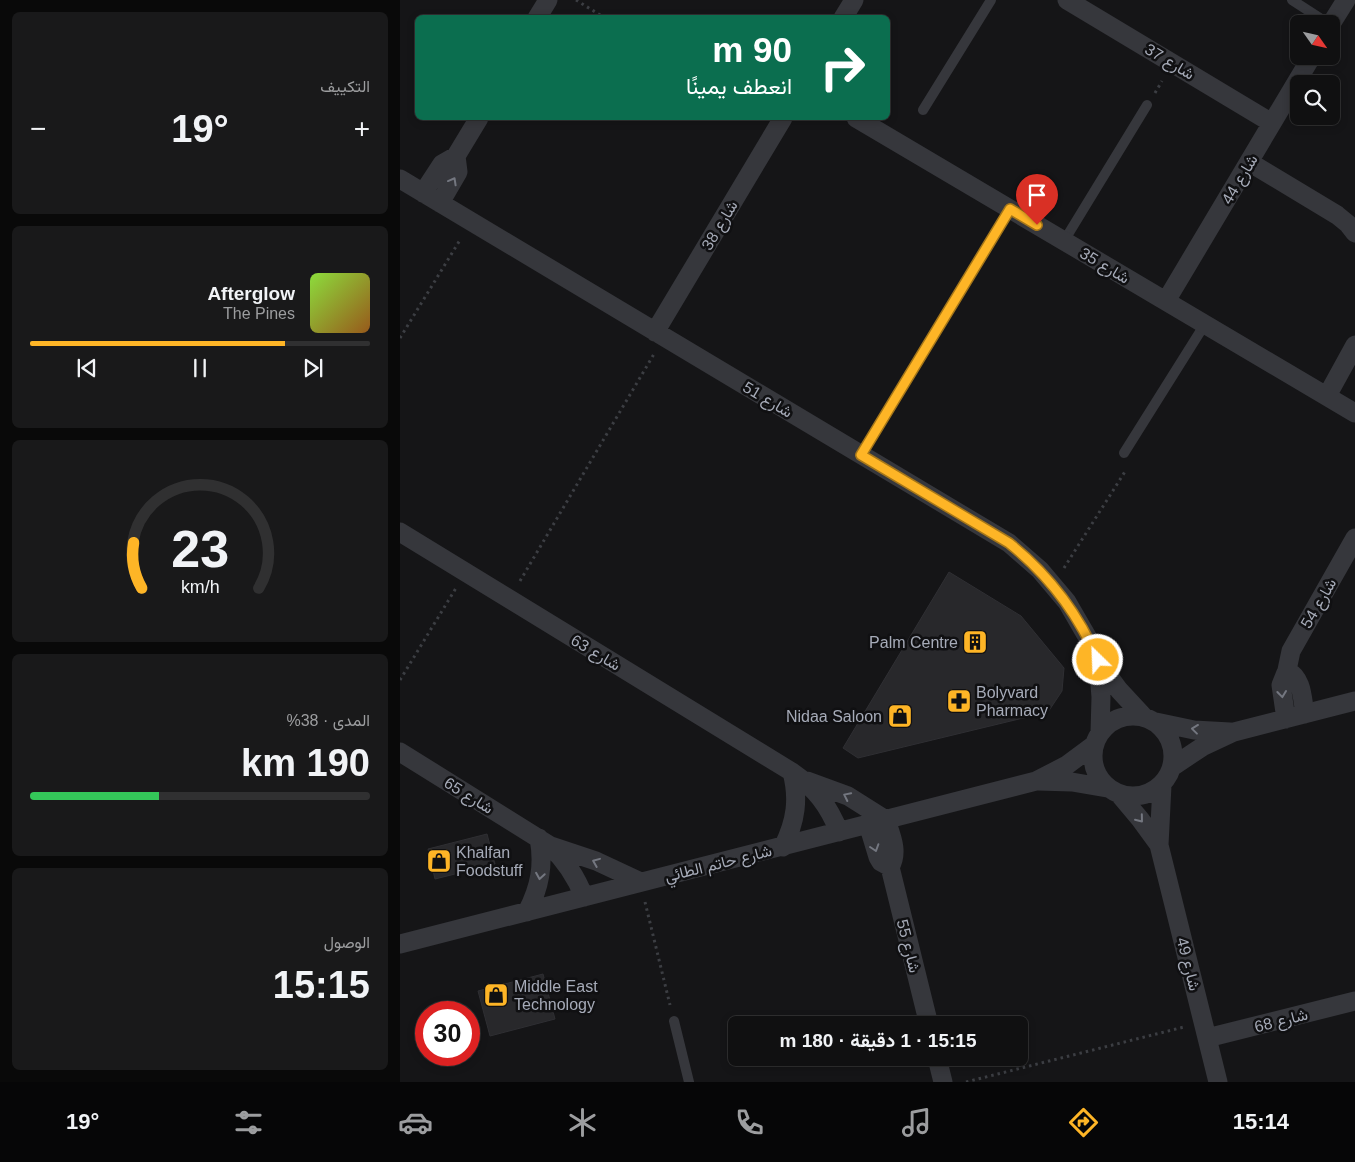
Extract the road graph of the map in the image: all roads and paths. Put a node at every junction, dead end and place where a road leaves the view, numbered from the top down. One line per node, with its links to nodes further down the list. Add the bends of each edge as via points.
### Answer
1 (548, 0): 9 (street)
2 (576, 0): 10 (path)
3 (854, 0): 11 (street)
4 (991, 0): 17 (lane)
5 (1068, 0): 8 (street, شارع 37)
6 (1292, 0): 12 (lane)
7 (1346, 0): 13 (street)
8 (1094, 7): 14 (street, شارع 37)
9 (540, 15)
10 (600, 15)
11 (845, 15)
12 (1316, 15)
13 (1336, 15)
14 (1173, 63): 16 (path); 21 (street, شارع 37)
15 (1307, 65): 21 (street, شارع 44)
16 (1147, 105): 30 (lane)
17 (923, 110)
18 (478, 120): 22 (street)
19 (782, 120): 33 (street, شارع 38)
20 (859, 120): 27 (street, شارع 35)
21 (1272, 122): 23 (street, شارع 44)
22 (456, 156): 25 (street, via 442,164); 26 (street, one-way to 22, via 458,172)
23 (1249, 162): 29 (street, via 1337,215); 31 (street, شارع 44)
24 (400, 180): 25 (street, شارع 51)
25 (424, 193): 26 (street, شارع 51)
26 (440, 203): 28 (street, شارع 51)
27 (1010, 209): 30 (street, شارع 35); 39 (lane)
28 (471, 222): 33 (street, شارع 51); 34 (path)
29 (1355, 233)
30 (1064, 241): 31 (street, شارع 35)
31 (1166, 301): 32 (street, شارع 35)
32 (1206, 324): 36 (street, شارع 35); 38 (lane)
33 (659, 334): 39 (street, شارع 51); 44 (path)
34 (400, 338)
35 (1355, 346): 36 (street)
36 (1327, 396): 37 (street, شارع 35)
37 (1355, 413)
38 (1124, 453): 43 (path, via 1133,459)
39 (861, 455): 43 (street, شارع 51, via 1009,543)
40 (400, 532): 42 (street, شارع 63)
41 (1355, 538): 46 (street, شارع 54, via 1295,643)
42 (466, 572): 44 (street, شارع 63); 47 (path)
43 (1054, 586): 45 (street, شارع 51, via 1078,621)
44 (510, 599): 56 (street, شارع 63)
45 (1098, 660): 51 (street, شارع 51, via 1119,690); 53 (street, شارع 51)
46 (1287, 670): 49 (street, via 1298,681); 50 (street, شارع 54, one-way to 50, via 1281,685)
47 (400, 680)
48 (1355, 701): 49 (street)
49 (1304, 714): 50 (street)
50 (1286, 719): 52 (street)
51 (1150, 720): 52 (street, one-way to 51, via 1194,730); 53 (street, via 1131,716 1119,718 1108,724); 55 (street, via 1165,731 1171,742 1174,754)
52 (1234, 732): 55 (street, via 1202,747)
53 (1097, 739): 57 (street, شارع حاتم الطائي, via 1067,765); 59 (street, via 1094,768 1099,779)
54 (400, 752): 63 (street, شارع 65)
55 (1172, 767): 58 (street)
56 (798, 776): 60 (street, شارع 63, one-way to 56, via 848,796); 62 (street, شارع 63, via 826,804); 65 (street, via 797,802 790,833)
57 (1036, 781): 59 (street, شارع حاتم الطائي, via 1072,782); 60 (street, شارع حاتم الطائي)
58 (1162, 785): 59 (street, via 1142,796 1130,797); 64 (street, شارع 49)
59 (1113, 791): 64 (street, شارع 49, one-way to 64)
60 (886, 820): 61 (street, شارع حاتم الطائي); 66 (street, شارع 55, via 894,851)
61 (868, 824): 62 (street, شارع حاتم الطائي); 66 (street, شارع 55, one-way to 66, via 878,857)
62 (839, 832): 65 (street, شارع حاتم الطائي)
63 (544, 842): 67 (street, شارع 65, one-way to 63); 68 (street, شارع 65, via 570,868); 69 (street, one-way to 69, via 539,884)
64 (1160, 845): 74 (street, شارع 49)
65 (783, 847): 67 (street, شارع حاتم الطائي)
66 (890, 867): 72 (street, شارع 55)
67 (640, 882): 68 (street, شارع حاتم الطائي); 73 (path)
68 (584, 897): 69 (street, شارع حاتم الطائي)
69 (527, 912): 70 (street, شارع حاتم الطائي)
70 (400, 944)
71 (1355, 1001): 74 (street, شارع 68)
72 (927, 1016)
73 (674, 1020): 76 (lane)
74 (1206, 1030): 78 (path); 79 (street, شارع 49)
75 (939, 1066): 77 (street)
76 (689, 1082)
77 (943, 1082)
78 (966, 1082)
79 (1218, 1082)

